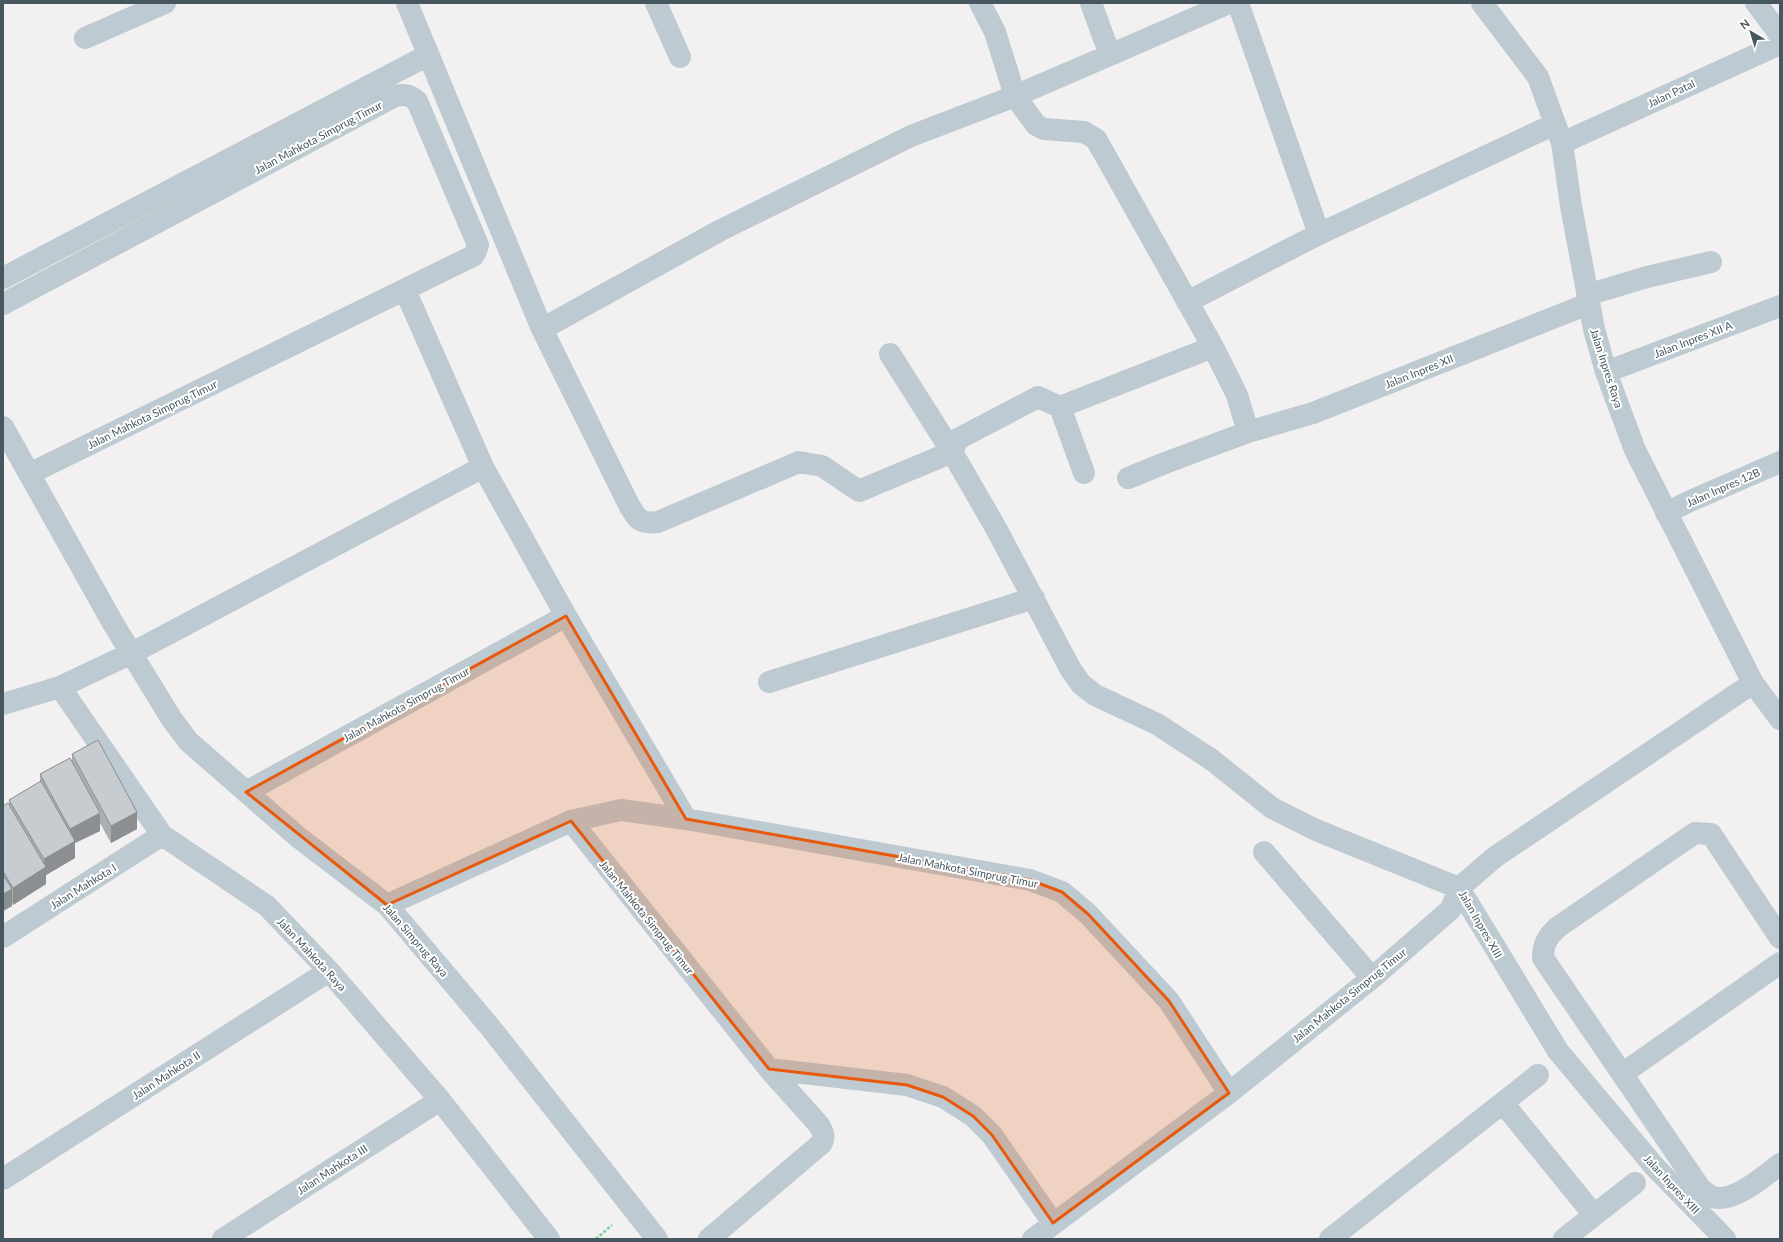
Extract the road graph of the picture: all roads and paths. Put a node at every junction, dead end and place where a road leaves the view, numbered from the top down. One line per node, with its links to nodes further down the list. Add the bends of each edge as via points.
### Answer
1 (165, 3): 11 (street)
2 (407, 3): 13 (street)
3 (656, 3): 15 (street)
4 (980, 3): 16 (street, via 995,32)
5 (1091, 3): 14 (street)
6 (1229, 3): 14 (street)
7 (1238, 3): 18 (street)
8 (1482, 3): 17 (street, Jalan Inpres Raya, via 1538,77)
9 (1756, 3): 10 (street)
10 (1780, 35)
11 (85, 38)
12 (1780, 44): 17 (street, Jalan Patal)
13 (428, 55): 20 (street); 26 (street)
14 (1110, 55): 16 (street)
15 (680, 57)
16 (1015, 96): 23 (street, via 1036,125 1044,129 1084,132 1096,139); 26 (street, via 911,136 742,219)
17 (1559, 134): 18 (street, Jalan Patal); 22 (street, Jalan Inpres Raya)
18 (1319, 234): 23 (street, Jalan Patal)
19 (1711, 262): 22 (street, Jalan Inpres XII, via 1647,277)
20 (3, 278)
21 (404, 290): 24 (street, Jalan Mahkota Simprug Timur, via 473,256 478,245 417,101 405,94 395,96); 35 (street); 37 (street, Jalan Mahkota Simprug Timur)
22 (1587, 300): 29 (street, Jalan Inpres Raya); 32 (street, Jalan Inpres XII, via 1313,413)
23 (1187, 302): 27 (street)
24 (3, 304)
25 (1780, 306): 29 (street, Jalan Inpres XII A)
26 (542, 329): 33 (street, via 629,505 637,518 645,523 658,522 798,462 822,466 858,491)
27 (1213, 347): 30 (street); 32 (street, via 1237,395)
28 (890, 354): 33 (street)
29 (1606, 372): 39 (street, Jalan Inpres Raya, via 1635,450)
30 (1060, 407): 33 (street, via 1038,397 958,439); 36 (street)
31 (3, 427): 37 (street)
32 (1248, 432): 38 (street, Jalan Inpres XII)
33 (952, 452): 40 (street)
34 (1780, 462): 39 (street, Jalan Inpres 12B)
35 (483, 467): 41 (street); 42 (street)
36 (1084, 473)
37 (29, 474): 42 (street)
38 (1128, 478)
39 (1666, 513): 45 (street, Jalan Inpres Raya)
40 (1034, 598): 43 (street); 53 (street, via 1071,670 1081,684 1095,695 1157,724 1212,760 1272,808 1316,830)
41 (566, 616): 48 (street, Jalan Mahkota Simprug Timur); 49 (street)
42 (132, 653): 44 (street); 48 (street, Jalan Simprug Raya, via 170,718 188,741)
43 (769, 682)
44 (69, 683): 46 (street); 51 (street, Jalan Mahkota Raya)
45 (1753, 683): 47 (street, Jalan Inpres Raya); 53 (street, Jalan Inpres XIII, via 1495,857)
46 (3, 704)
47 (1780, 719)
48 (246, 792): 54 (street, Jalan Simprug Raya)
49 (686, 819): 50 (street, Jalan Mahkota Simprug Timur, via 621,810); 63 (street, Jalan Mahkota Simprug Timur, via 1030,880 1062,892 1088,914 1169,1001)
50 (570, 821): 54 (street, Jalan Mahkota Simprug Timur); 60 (street, Jalan Mahkota Simprug Timur)
51 (162, 835): 55 (street, Jalan Mahkota I); 58 (street, Jalan Mahkota Raya, via 267,906)
52 (1264, 852): 59 (street)
53 (1459, 888): 59 (street, Jalan Mahkota Simprug Timur, via 1451,909); 78 (street, Jalan Inpres XIII, via 1558,1051 1654,1166)
54 (387, 905): 73 (street, Jalan Simprug Raya, via 490,1027)
55 (3, 937)
56 (1780, 938): 61 (street, via 1710,834 1695,833 1558,927 1548,936 1543,947 1543,958)
57 (1780, 963): 61 (street)
58 (329, 971): 64 (street, Jalan Mahkota Raya); 67 (street, Jalan Mahkota II)
59 (1372, 978): 63 (street, Jalan Mahkota Simprug Timur)
60 (769, 1069): 70 (street, via 907,1084 943,1097 973,1116 992,1135); 74 (street, Jalan Mahkota Simprug Timur, via 819,1125 825,1138)
61 (1622, 1074): 66 (street, via 1700,1188 1710,1196 1723,1198 1739,1193)
62 (1538, 1075): 65 (street)
63 (1229, 1093): 70 (street, Jalan Mahkota Simprug Timur)
64 (440, 1100): 71 (street, Jalan Mahkota Raya); 72 (street, Jalan Mahkota III)
65 (1503, 1102): 69 (street); 76 (street)
66 (1780, 1164)
67 (3, 1179)
68 (1635, 1183): 69 (street)
69 (1594, 1215): 77 (street)
70 (1052, 1223): 75 (street, Jalan Mahkota Simprug Timur)
71 (543, 1237)
72 (223, 1239)
73 (657, 1239)
74 (709, 1239)
75 (1033, 1239)
76 (1330, 1239)
77 (1564, 1239)
78 (1725, 1239)

